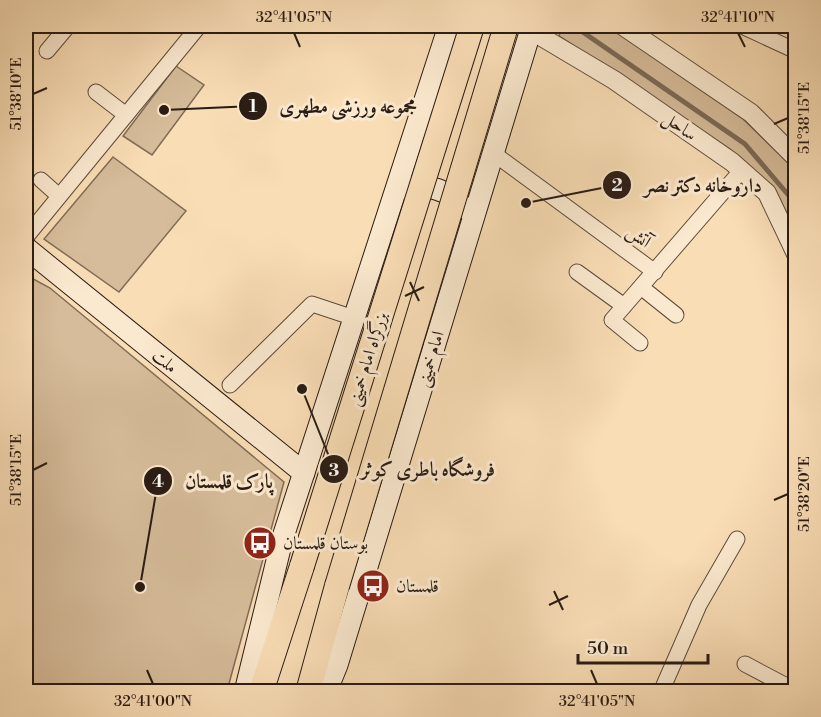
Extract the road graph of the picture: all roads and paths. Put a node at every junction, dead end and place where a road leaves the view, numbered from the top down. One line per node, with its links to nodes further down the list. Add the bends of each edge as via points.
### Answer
1 (68, 26): 9 (street)
2 (449, 26): 14 (main road)
3 (472, 26): 38 (highway, بزرگراه امام خمینی, bridge)
4 (506, 26): 39 (highway, بزرگراه امام خمینی, bridge)
5 (623, 26): 15 (street, via 751,113)
6 (742, 26): 10 (street)
7 (531, 28): 13 (main road, امام خمینی); 16 (street, ساحل, via 614,80)
8 (190, 29): 12 (street)
9 (47, 51)
10 (795, 51)
11 (96, 92): 12 (street)
12 (126, 115): 20 (street)
13 (493, 153): 18 (main road, امام خمینی); 26 (street, آتش)
14 (407, 156): 18 (main road, via 428,179 444,185 474,185); 19 (main road)
15 (795, 158)
16 (741, 171): 24 (street, ساحل, via 767,193); 26 (street, آتش)
17 (41, 180): 20 (street)
18 (484, 180): 21 (main road, امام خمینی)
19 (395, 192): 21 (main road, via 408,187 437,189 463,206); 30 (main road)
20 (59, 196): 22 (street)
21 (472, 222): 40 (main road, امام خمینی)
22 (26, 237)
23 (26, 248): 33 (main road, ملت)
24 (795, 254)
25 (577, 272): 28 (street)
26 (655, 272): 27 (street)
27 (641, 287): 28 (street); 29 (street)
28 (624, 306): 31 (street, via 612,320)
29 (676, 315)
30 (354, 318): 32 (street, via 312,304); 33 (main road)
31 (640, 343)
32 (230, 385)
33 (304, 473): 37 (main road, via 282,540)
34 (737, 539): 41 (street, via 699,605)
35 (745, 664): 36 (street)
36 (789, 689)
37 (245, 692)
38 (261, 692)
39 (308, 692)
40 (326, 692)
41 (661, 692)

